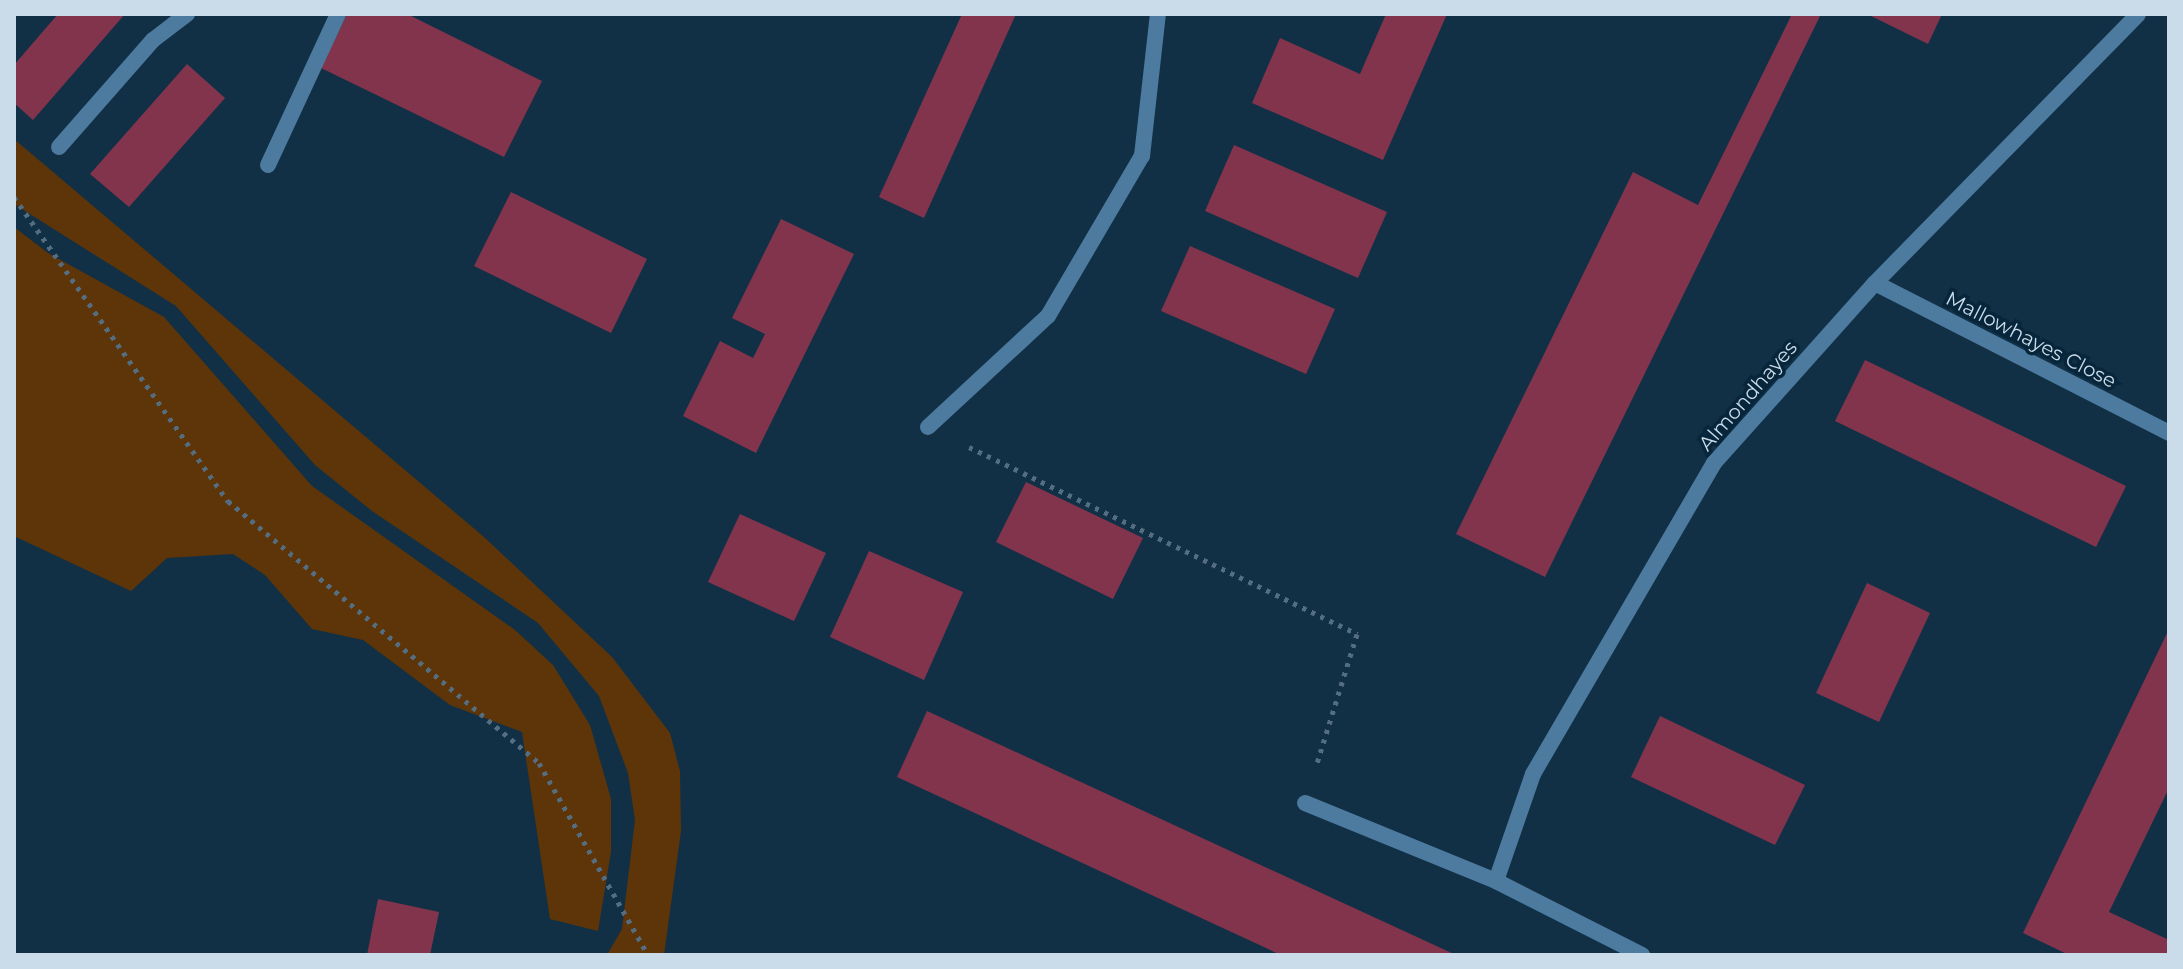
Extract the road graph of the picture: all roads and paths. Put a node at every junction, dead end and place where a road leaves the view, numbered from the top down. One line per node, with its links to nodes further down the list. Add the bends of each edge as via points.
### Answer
1 (187, 14): 5 (street, via 153,40)
2 (338, 14): 6 (street)
3 (1158, 14): 9 (street, via 1142,156 1048,316)
4 (2138, 14): 8 (street, Almondhayes)
5 (59, 147)
6 (268, 165)
7 (14, 197): 13 (path, via 228,501 539,763)
8 (1875, 283): 10 (street, Mallowhayes Close); 12 (street, Almondhayes, via 1714,463 1533,774)
9 (928, 427): 11 (path, via 1357,634)
10 (2169, 433)
11 (1305, 803): 12 (street)
12 (1496, 881): 14 (street)
13 (648, 955)
14 (1642, 955)

